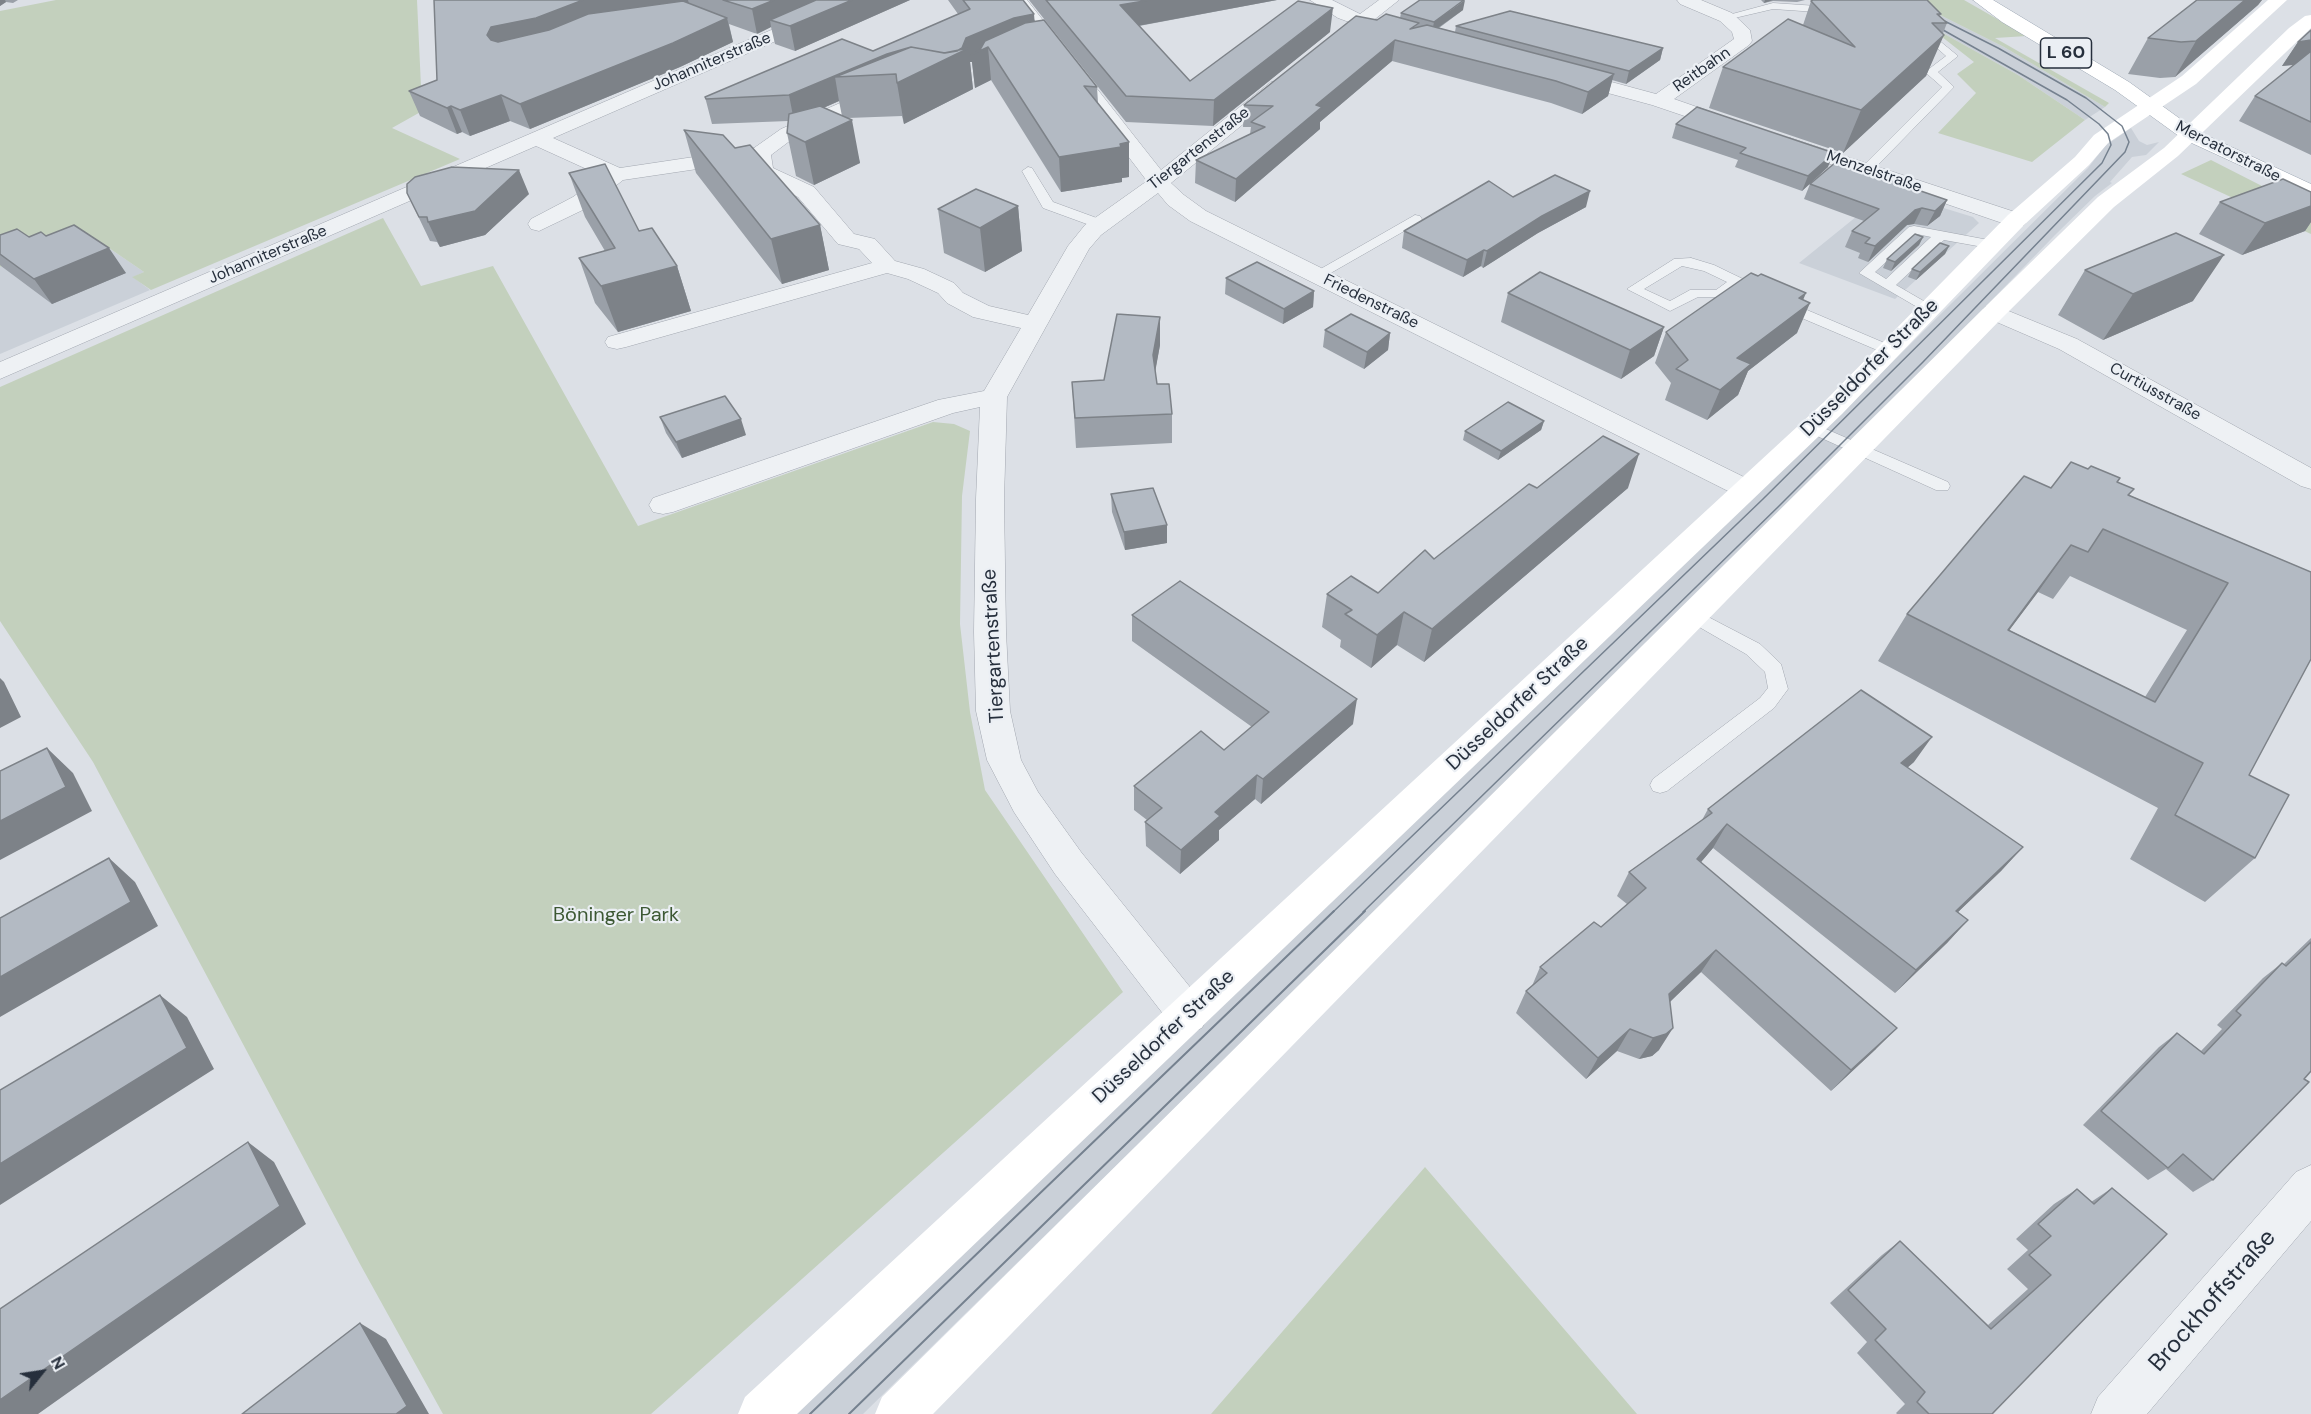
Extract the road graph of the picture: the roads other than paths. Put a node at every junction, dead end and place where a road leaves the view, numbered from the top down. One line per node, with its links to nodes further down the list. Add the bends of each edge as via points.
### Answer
1 (855, 0): 26 (street, Johanniterstraße, via 748,39)
2 (1018, 0): 15 (street, Friedenstraße)
3 (1319, 0): 12 (street)
4 (1390, 0): 12 (street)
5 (1686, 0): 10 (street, Reitbahn)
6 (1982, 0): 22 (main road, L 60)
7 (1989, 0): 22 (main road, L 60)
8 (2278, 0): 22 (main road, Düsseldorfer Straße, via 2189,80)
9 (1844, 1): 10 (lane, via 1817,9 1773,6)
10 (1726, 17): 21 (street, Reitbahn, via 1741,30 1743,41)
11 (2311, 20): 23 (main road)
12 (1359, 21): 13 (street); 17 (street)
13 (1399, 32)
14 (1924, 32): 29 (lane, via 1953,56 1931,72 1948,87)
15 (1052, 44): 16 (street); 33 (street, Friedenstraße)
16 (1030, 47)
17 (1316, 56)
18 (1546, 71): 21 (street)
19 (1289, 77): 33 (street, Tiergartenstraße)
20 (898, 85): 28 (street, via 788,133)
21 (1659, 101): 24 (street)
22 (2155, 102): 23 (main road, Mercatorstraße / L 60); 25 (main road, Mercatorstraße / L 60); 38 (main road, Düsseldorfer Straße, via 2101,140)
23 (2205, 120): 25 (main road); 32 (main road, Mercatorstraße / L 60)
24 (1749, 131)
25 (2190, 135): 34 (main road, Mercatorstraße / L 60); 45 (main road, via 2106,202)
26 (536, 138): 31 (street); 49 (street, Johanniterstraße)
27 (1771, 138): 29 (street, Menzelstraße)
28 (760, 153): 31 (street); 40 (street, via 764,171 806,192 846,239 867,244)
29 (1867, 169): 38 (street, Menzelstraße)
30 (1028, 171): 37 (lane, via 1048,205)
31 (617, 175): 36 (street, via 581,202)
32 (2311, 175)
33 (1159, 182): 37 (street, Tiergartenstraße); 41 (street, Friedenstraße, via 1198,216)
34 (2311, 192)
35 (1414, 219): 41 (lane)
36 (539, 224)
37 (1100, 224): 46 (street, Tiergartenstraße, via 1079,246)
38 (2005, 233): 39 (lane); 44 (main road, Düsseldorfer Straße)
39 (1941, 235): 43 (lane); 43 (lane, via 1914,230 1866,273)
40 (887, 266): 46 (street, via 916,273 982,312); 47 (street)
41 (1317, 275): 55 (street, Friedenstraße)
42 (1737, 281): 42 (lane, via 1709,267 1679,262 1634,289 1670,307 1695,293 1719,294); 48 (lane)
43 (1887, 285): 44 (lane)
44 (1929, 310): 48 (main road, Düsseldorfer Straße)
45 (1994, 312): 52 (main road); 53 (street, Curtiusstraße, via 2068,344)
46 (1034, 323): 50 (street, Tiergartenstraße)
47 (617, 342)
48 (1889, 351): 51 (main road, Düsseldorfer Straße)
49 (0, 371)
50 (994, 397): 56 (street, via 947,406); 59 (street, Tiergartenstraße, via 990,632 993,711 1004,760 1026,802 1068,863)
51 (1812, 428): 52 (lane); 55 (main road, Düsseldorfer Straße)
52 (1858, 448): 54 (lane); 57 (main road)
53 (2311, 480)
54 (1942, 486)
55 (1746, 489): 59 (main road, Düsseldorfer Straße)
56 (663, 505)
57 (1693, 615): 58 (lane, via 1753,649 1774,669 1778,689 1767,703); 62 (main road)
58 (1660, 785)
59 (1188, 1015): 61 (main road, Düsseldorfer Straße)
60 (2311, 1187): 63 (street, Brockhoffstraße)
61 (762, 1414)
62 (899, 1414)
63 (2115, 1414)

